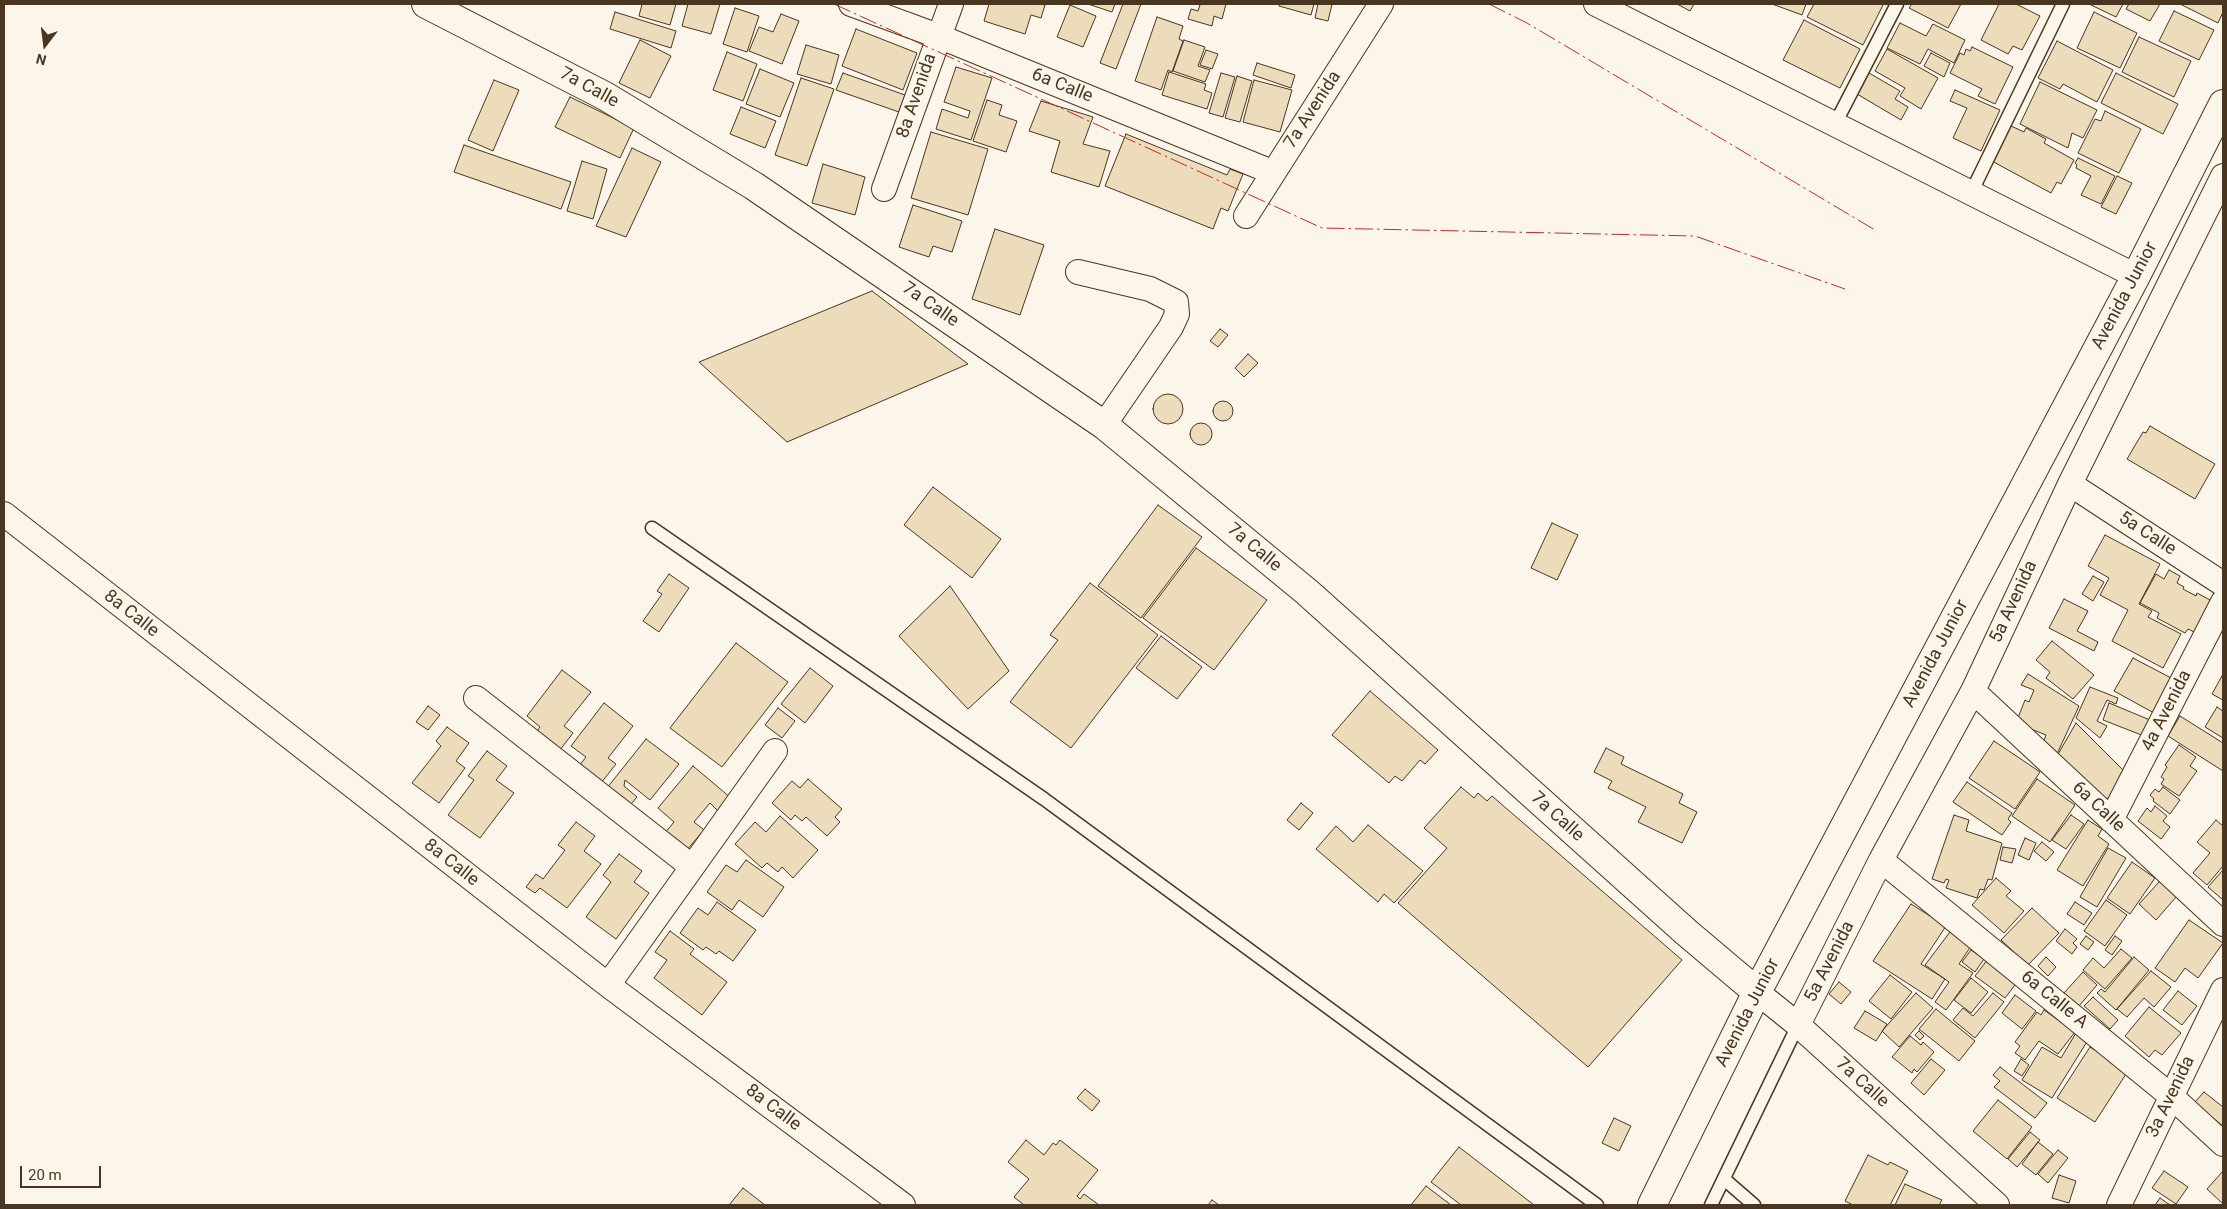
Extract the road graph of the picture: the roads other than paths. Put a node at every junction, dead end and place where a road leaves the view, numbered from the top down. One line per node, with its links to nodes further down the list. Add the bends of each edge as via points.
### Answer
1 (426, 4): 18 (street, 7a Calle, via 605,96 754,186)
2 (851, 4): 8 (street, 6a Calle)
3 (951, 4): 8 (street, 8a Avenida)
4 (1381, 4): 11 (street, 7a Avenida)
5 (1596, 4): 10 (street)
6 (1897, 4): 10 (lane)
7 (2063, 4): 14 (lane)
8 (938, 36): 11 (street, 6a Calle); 13 (street, 8a Avenida)
9 (2223, 104): 17 (street, Avenida Junior)
10 (1835, 124): 14 (street)
11 (1272, 172): 15 (street, 7a Avenida)
12 (2223, 176): 19 (street, 5a Avenida)
13 (884, 189)
14 (1971, 193): 17 (street)
15 (1246, 216)
16 (1078, 272): 18 (street, via 1150,289 1176,302 1177,314 1170,327)
17 (2136, 276): 33 (street, Avenida Junior)
18 (1104, 425): 33 (street, 7a Calle, via 1307,592)
19 (2070, 484): 22 (street, 5a Calle); 24 (street, 5a Avenida)
20 (4, 514): 31 (street, 8a Calle)
21 (652, 528): 39 (lane, via 1044,799)
22 (2223, 584)
23 (2223, 602): 27 (street, 4a Avenida)
24 (1972, 691): 27 (street, 6a Calle); 28 (street, 5a Avenida)
25 (476, 698): 29 (street)
26 (775, 751): 29 (street)
27 (2111, 820): 30 (street, 6a Calle)
28 (1881, 860): 34 (street, 5a Avenida); 35 (street, 6a Calle A)
29 (691, 866): 31 (street)
30 (2223, 924)
31 (608, 985): 38 (street, 8a Calle)
32 (2223, 990): 35 (street, 3a Avenida)
33 (1757, 992): 34 (street, 7a Calle); 40 (street, Avenida Junior)
34 (1798, 1025): 37 (lane); 43 (street, 7a Calle)
35 (2171, 1096): 36 (street, 6a Calle A); 44 (street, 3a Avenida)
36 (2223, 1144)
37 (1724, 1179): 41 (lane); 42 (lane)
38 (903, 1205)
39 (1597, 1205)
40 (1652, 1205)
41 (1711, 1205)
42 (1754, 1205)
43 (1998, 1205)
44 (2120, 1205)

